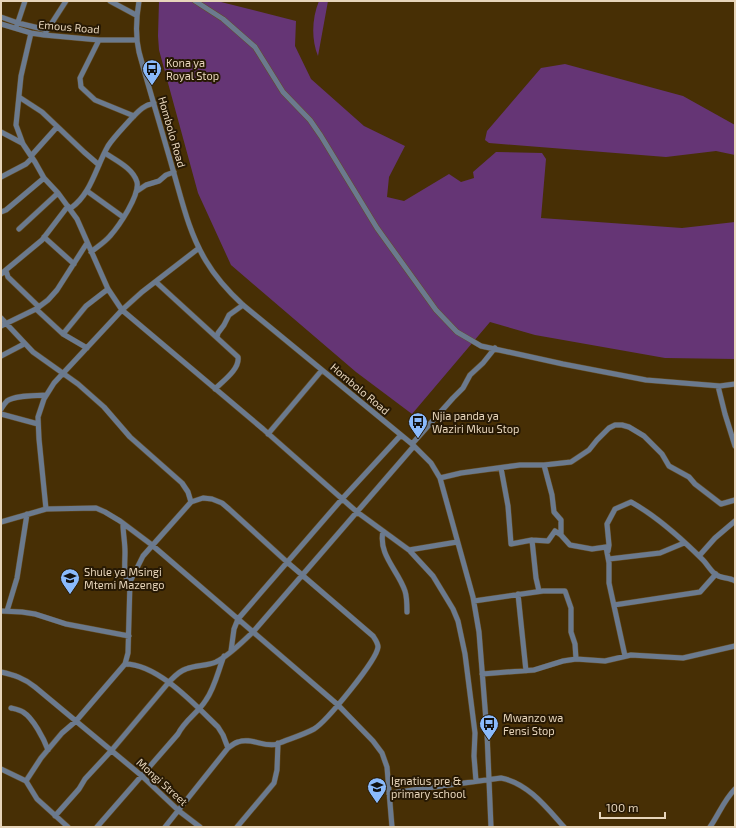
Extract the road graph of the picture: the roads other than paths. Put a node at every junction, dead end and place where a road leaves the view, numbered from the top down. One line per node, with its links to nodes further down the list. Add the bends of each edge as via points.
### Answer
1 (25, 1): 8 (street)
2 (66, 1): 11 (street)
3 (110, 1): 6 (street)
4 (139, 1): 6 (street, Hombolo Road)
5 (195, 1): 53 (street, via 220,16 255,47 283,92 310,120 377,228 436,310 458,332 481,346)
6 (136, 15): 15 (street, Hombolo Road)
7 (1, 17): 8 (street)
8 (18, 23): 10 (street); 11 (street)
9 (1, 24): 10 (street, Emous Road)
10 (16, 29): 12 (street, Emous Road)
11 (47, 30): 13 (street)
12 (31, 34): 13 (street, Emous Road); 16 (street)
13 (44, 35): 14 (street, Emous Road)
14 (98, 40): 15 (street, Emous Road); 18 (street, via 80,78 81,87 95,100)
15 (136, 40): 17 (street, Hombolo Road)
16 (19, 97): 19 (street, via 42,112); 21 (street, via 16,125)
17 (154, 103): 18 (street, via 139,109); 25 (street, Hombolo Road)
18 (134, 116): 22 (street)
19 (57, 127): 23 (street); 24 (street)
20 (1, 132): 21 (street)
21 (23, 144): 23 (street)
22 (105, 153): 24 (street); 28 (street, via 132,173 137,182)
23 (32, 157): 26 (street, via 26,164); 27 (street)
24 (99, 165): 29 (street)
25 (174, 172): 28 (street); 37 (street, Hombolo Road, via 187,219)
26 (1, 177)
27 (44, 178): 30 (street); 32 (street)
28 (137, 191): 33 (street)
29 (87, 192): 31 (street, via 79,202); 33 (street)
30 (58, 193): 31 (street); 34 (street)
31 (69, 207): 35 (street); 36 (street, via 84,231)
32 (1, 212)
33 (123, 217): 38 (street, via 111,236)
34 (19, 229)
35 (44, 237): 39 (street); 40 (street)
36 (87, 243): 38 (street); 39 (street)
37 (199, 248): 41 (street); 43 (street, Hombolo Road, via 214,274)
38 (91, 252): 42 (street)
39 (74, 264): 44 (street, via 57,290)
40 (3, 272): 44 (street)
41 (156, 282): 45 (street); 50 (street)
42 (108, 289): 45 (street); 49 (street, via 86,306)
43 (243, 305): 50 (street, via 229,315); 55 (street, Hombolo Road)
44 (37, 308): 47 (street); 49 (street)
45 (122, 310): 52 (street); 59 (street)
46 (1, 318): 47 (street)
47 (7, 324): 48 (street); 51 (street)
48 (1, 326)
49 (63, 334): 52 (street)
50 (217, 337): 59 (street, via 239,360 233,371)
51 (24, 344): 54 (street); 56 (street)
52 (87, 348): 56 (street)
53 (495, 348): 58 (street, via 646,380); 66 (street)
54 (1, 356)
55 (322, 370): 64 (street); 65 (street, Hombolo Road)
56 (63, 374): 60 (street); 73 (street, via 95,398 130,437 186,487)
57 (735, 384): 58 (street)
58 (718, 386): 67 (street)
59 (215, 389): 64 (street)
60 (46, 395): 61 (street, via 11,399); 63 (street)
61 (1, 409)
62 (1, 414): 63 (street)
63 (38, 424): 74 (street)
64 (268, 434): 71 (street)
65 (401, 435): 66 (street, Hombolo Road); 71 (street)
66 (413, 445): 70 (street, Hombolo Road, via 431,463); 75 (street)
67 (735, 446)
68 (544, 465): 69 (street); 72 (street, via 578,459 609,428 625,425 644,436 656,447 668,466 689,477 721,504); 81 (street, via 554,512 561,520)
69 (501, 468): 70 (street); 82 (street, via 511,544)
70 (440, 478): 83 (street, Hombolo Road)
71 (342, 499): 75 (street); 90 (street)
72 (735, 500)
73 (191, 502): 85 (street); 90 (street, via 203,498 222,503)
74 (46, 509): 76 (street); 79 (street, via 96,508)
75 (357, 512): 80 (street); 92 (street)
76 (27, 514): 78 (street); 99 (street, via 17,578)
77 (735, 521): 88 (street)
78 (1, 522)
79 (123, 524): 85 (street); 94 (street, via 124,570)
80 (383, 531): 86 (street); 100 (street, via 385,552 388,562 404,588)
81 (561, 535): 82 (street, via 555,531 548,541); 87 (street, via 570,545 592,549 605,547)
82 (532, 540): 95 (street)
83 (457, 542): 86 (street); 97 (street, Hombolo Road)
84 (684, 543): 87 (street, via 673,531 631,502 614,509 607,524); 88 (street); 89 (street, via 660,552)
85 (152, 545): 94 (street, via 143,556); 101 (street)
86 (409, 550): 126 (street, via 442,589 458,621 470,684)
87 (608, 552): 89 (street)
88 (699, 556): 91 (street)
89 (609, 559): 98 (street, via 609,583)
90 (287, 562): 92 (street); 101 (street)
91 (716, 574): 93 (street); 98 (street, via 700,592)
92 (302, 575): 102 (street); 114 (street, via 373,636 377,643 376,655)
93 (735, 581)
94 (130, 586): 103 (street)
95 (539, 591): 96 (street); 108 (street, via 565,590 571,608 571,632)
96 (518, 594): 97 (street); 110 (street)
97 (474, 601): 112 (street, Hombolo Road)
98 (614, 605): 107 (street)
99 (4, 611): 103 (street, via 29,613 66,624)
100 (407, 612)
101 (238, 619): 102 (street); 105 (street)
102 (253, 632): 105 (street); 114 (street)
103 (129, 636): 109 (street)
104 (735, 646): 107 (street, via 683,658)
105 (231, 651): 106 (street)
106 (225, 656): 113 (street, via 214,663 185,669); 116 (street, via 210,694)
107 (625, 656): 108 (street, via 605,661)
108 (576, 659): 110 (street)
109 (125, 664): 113 (street, via 145,667); 117 (street)
110 (526, 671): 112 (street)
111 (1, 672): 117 (street, Mongi Street, via 26,680)
112 (482, 674): 124 (street, Hombolo Road)
113 (168, 682): 116 (street); 121 (street)
114 (338, 705): 118 (street, via 314,729); 128 (street, via 373,740 382,753 387,767)
115 (11, 708): 120 (street, via 24,712)
116 (199, 709): 119 (street, via 224,735); 123 (street)
117 (76, 721): 120 (street); 121 (street, Mongi Street)
118 (278, 743): 119 (street, via 268,745 244,740); 135 (street, via 278,770 274,782)
119 (228, 748): 129 (street)
120 (48, 750): 125 (street)
121 (111, 751): 123 (street, Mongi Street); 130 (street)
122 (1, 769): 125 (street)
123 (142, 776): 129 (street, Mongi Street); 132 (street)
124 (489, 779): 126 (street); 137 (street, Hombolo Road); 138 (street, via 507,779 522,786)
125 (26, 781): 130 (street, via 34,796)
126 (476, 781): 128 (street)
127 (735, 789): 139 (street, via 726,799)
128 (390, 794): 136 (street)
129 (179, 811): 133 (street); 134 (street, Mongi Street)
130 (55, 816): 131 (street)
131 (66, 826)
132 (97, 827)
133 (165, 827)
134 (200, 827)
135 (237, 827)
136 (392, 827)
137 (491, 827)
138 (564, 827)
139 (710, 827)

